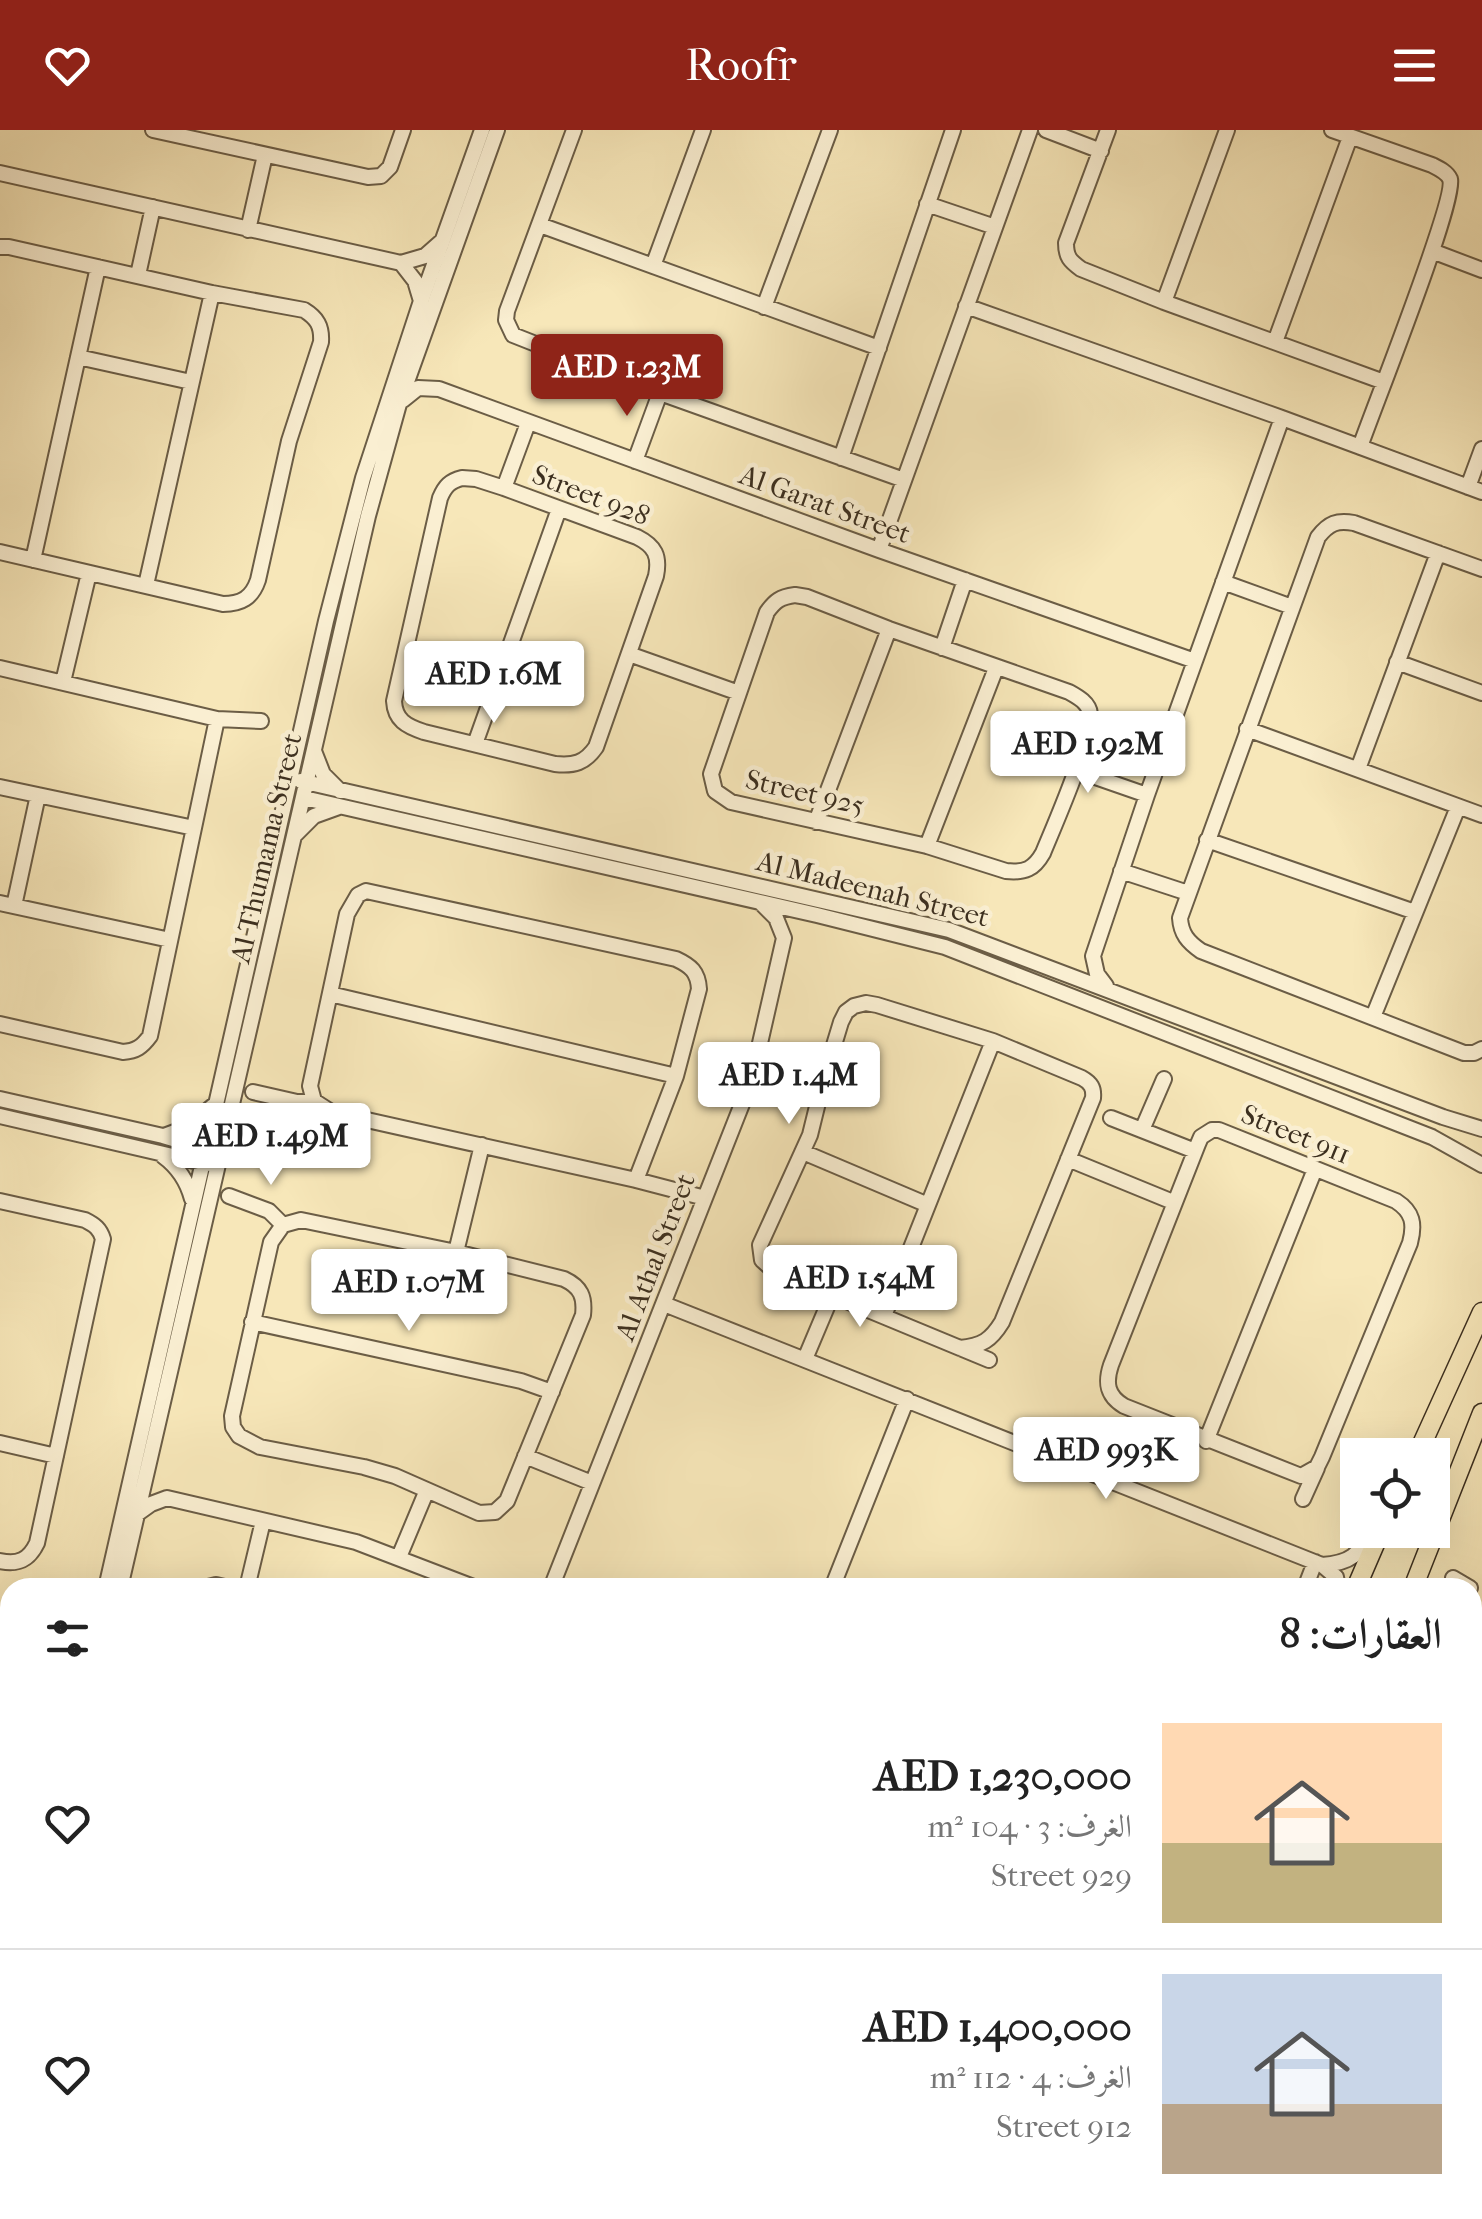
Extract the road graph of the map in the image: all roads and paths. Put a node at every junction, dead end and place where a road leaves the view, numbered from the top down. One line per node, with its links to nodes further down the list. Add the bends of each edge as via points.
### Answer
1 (153, 130): 16 (street)
2 (403, 130): 16 (street, via 381,176)
3 (482, 130): 23 (street, Al Thumama Street)
4 (497, 130): 38 (street, Al Thumama Street)
5 (574, 130): 20 (street)
6 (703, 130): 27 (street)
7 (830, 130): 35 (street)
8 (953, 130): 18 (street)
9 (1030, 130): 21 (street)
10 (1046, 130): 15 (street)
11 (1108, 130): 15 (street)
12 (1228, 130): 33 (street)
13 (1332, 130): 14 (street)
14 (1350, 136): 25 (street, via 1432,165 1450,178); 36 (street)
15 (1101, 150): 33 (street, via 1066,254 1082,269)
16 (265, 155): 22 (street)
17 (0, 173): 19 (street)
18 (927, 204): 21 (street); 37 (street)
19 (152, 208): 22 (street); 30 (street)
20 (540, 225): 27 (street); 43 (street, via 507,311 508,328)
21 (995, 227): 34 (street)
22 (248, 230): 26 (street)
23 (444, 240): 26 (street, via 425,256); 32 (street, Al Thumama Street)
24 (0, 247): 28 (street)
25 (1432, 251): 29 (street); 41 (street)
26 (401, 263): 32 (street)
27 (652, 266): 35 (street)
28 (98, 267): 30 (street); 39 (street)
29 (1482, 270)
30 (138, 275): 31 (street)
31 (212, 293): 40 (street); 63 (street, via 304,310 319,323 321,342 254,590 246,600 223,604)
32 (421, 301): 82 (street, Al Thumama Street, via 362,478 326,620)
33 (1164, 302): 36 (street)
34 (966, 306): 45 (street); 51 (street)
35 (764, 307): 37 (street)
36 (1275, 342): 41 (street)
37 (879, 348): 49 (street)
38 (417, 354): 42 (street, via 422,373); 44 (street, Al Thumama Street)
39 (78, 357): 40 (street); 58 (street)
40 (191, 382): 63 (street)
41 (1384, 382): 47 (street)
42 (440, 389): 44 (street, via 418,388); 46 (street, Al Garat Street)
43 (660, 393): 49 (street); 50 (street)
44 (399, 404): 79 (street, Al Thumama Street)
45 (1282, 418): 47 (street); 62 (street)
46 (528, 423): 50 (street, Al Garat Street); 52 (street, Street 928)
47 (1360, 447): 53 (street)
48 (1482, 450): 53 (street)
49 (841, 458): 51 (street)
50 (635, 461): 55 (street, Al Garat Street)
51 (904, 480): 55 (street)
52 (504, 488): 54 (street, Street 928); 78 (street, Street 928, via 462,478 444,487 394,701 394,712 409,727)
53 (1475, 490)
54 (558, 509): 67 (street, Street 928, via 637,537 656,551 656,576); 78 (street)
55 (879, 550): 61 (street, Al Garat Street)
56 (0, 552): 58 (street)
57 (1438, 552): 59 (street); 64 (street, via 1354,523 1333,523 1318,537); 69 (street)
58 (33, 560): 60 (street)
59 (1482, 569)
60 (89, 573): 63 (street); 72 (street)
61 (966, 580): 66 (street); 68 (street, Al Garat Street)
62 (1223, 582): 64 (street); 68 (street)
63 (146, 585)
64 (1292, 607): 77 (street)
65 (889, 629): 66 (street, Street 925); 73 (street, Street 925, via 806,598 782,596 767,612); 89 (street)
66 (942, 648): 71 (street, Street 925)
67 (629, 654): 73 (street); 78 (street, Street 928, via 596,747 581,763 555,764)
68 (1195, 661): 85 (street)
69 (1398, 662): 74 (street); 80 (street)
70 (0, 668): 72 (street)
71 (996, 668): 81 (street, Street 925, via 1069,692 1087,706 1089,726); 93 (street)
72 (64, 682): 75 (street)
73 (740, 693): 89 (street, Street 925, via 711,774 715,792 731,802)
74 (1482, 693)
75 (217, 719): 76 (street); 90 (street)
76 (261, 722)
77 (1247, 729): 80 (street); 92 (street)
78 (475, 744)
79 (314, 751): 82 (street, Al Thumama Street); 86 (street)
80 (1358, 769): 87 (street)
81 (1075, 770): 85 (street); 93 (street, Street 925, via 1044,853 1030,870 1006,871)
82 (299, 785): 86 (street, Al Madeenah Street); 91 (street, Al Thumama Street); 116 (street, Al Thumama Street)
83 (0, 787): 84 (street)
84 (38, 795): 90 (street); 96 (street)
85 (1147, 795): 94 (street)
86 (340, 799): 91 (street); 97 (street, Al Madeenah Street); 103 (street, Al Madeenah Street, via 924,923)
87 (1458, 806): 88 (street); 98 (street)
88 (1482, 815)
89 (816, 822): 93 (street, Street 925)
90 (194, 828): 101 (street)
91 (295, 835): 127 (street, Al Thumama Street)
92 (1207, 840): 95 (street); 98 (street)
93 (927, 846)
94 (1121, 871): 95 (street); 102 (street)
95 (1188, 894): 106 (street, via 1180,928 1201,951)
96 (7, 904): 101 (street)
97 (761, 904): 99 (street, Al Madeenah Street); 100 (street)
98 (1415, 912): 106 (street)
99 (817, 915): 100 (street); 129 (street, Al Madeenah Street, via 980,960 1432,1137)
100 (784, 938): 110 (street, Al Athal Street)
101 (170, 940): 107 (street, via 150,1036 133,1051)
102 (1093, 956): 103 (street); 104 (street)
103 (1059, 970): 104 (street, Al Madeenah Street)
104 (1108, 989): 120 (street, Al Madeenah Street)
105 (330, 994): 111 (street); 111 (street, via 347,914 366,891 676,959 698,978); 117 (street, via 310,1086)
106 (1373, 1018): 109 (street, via 1464,1053)
107 (0, 1024)
108 (992, 1040): 112 (street, via 878,1005 854,1006 841,1022); 128 (street, via 1089,1082 1093,1098); 137 (street)
109 (1482, 1049)
110 (755, 1064): 112 (street); 133 (street, Al Athal Street)
111 (676, 1076): 131 (street)
112 (824, 1078): 126 (street)
113 (1164, 1079): 121 (street)
114 (254, 1092): 117 (street)
115 (0, 1099): 122 (street)
116 (216, 1101): 122 (street, via 199,1120); 127 (street, Al Thumama Street)
117 (314, 1101): 123 (street, via 331,1112)
118 (0, 1116): 125 (street)
119 (1112, 1118): 121 (street)
120 (1482, 1129)
121 (1142, 1130): 124 (street)
122 (163, 1136): 127 (street)
123 (482, 1145): 131 (street); 139 (street)
124 (1195, 1151): 130 (street, Street 911, via 1201,1137 1219,1130); 135 (street)
125 (158, 1152): 127 (street); 136 (street, via 177,1167)
126 (803, 1152): 137 (street); 140 (street, via 759,1253 774,1272)
127 (211, 1159): 136 (street, Al Thumama Street); 158 (street, Al Thumama Street)
128 (1068, 1160): 135 (street); 145 (street, via 1002,1322 990,1340)
129 (1482, 1165)
130 (1315, 1169): 153 (street); 157 (street, Street 911, via 1406,1207 1414,1230)
131 (636, 1180): 133 (street)
132 (228, 1196): 138 (street, via 270,1210)
133 (706, 1198): 141 (street, Al Athal Street)
134 (0, 1201): 155 (street, via 85,1220 100,1231 102,1248)
135 (1174, 1202): 151 (street, via 1108,1374 1111,1396)
136 (193, 1204): 175 (street, Al Thumama Street)
137 (928, 1205): 143 (street)
138 (283, 1225): 139 (street, via 302,1220); 144 (street, via 271,1242)
139 (456, 1252): 148 (street, via 564,1279 582,1293 583,1314)
140 (832, 1295): 143 (street); 146 (street)
141 (664, 1304): 146 (street); 159 (street, Al Athal Street)
142 (1482, 1312): 152 (main road)
143 (884, 1316): 145 (street)
144 (252, 1322): 148 (street); 161 (street, via 232,1416 239,1436)
145 (960, 1348): 147 (street)
146 (805, 1359): 149 (street)
147 (990, 1360)
148 (552, 1392): 156 (street)
149 (906, 1399): 160 (street); 180 (street)
150 (1482, 1413): 162 (main road)
151 (1145, 1416): 153 (street); 160 (street)
152 (1425, 1438)
153 (1206, 1441): 157 (street, via 1292,1474)
154 (0, 1443): 155 (street)
155 (56, 1456): 173 (street, via 33,1552 18,1562)
156 (525, 1456): 159 (street); 161 (street, via 507,1502 495,1512 480,1513)
157 (1317, 1467): 164 (street, Street 911)
158 (146, 1472): 163 (street); 165 (street, Al Thumama Street)
159 (592, 1483): 179 (street, Al Athal Street)
160 (1116, 1483): 174 (street)
161 (427, 1490): 172 (street)
162 (1450, 1493)
163 (167, 1498): 165 (street); 166 (street)
164 (1303, 1499)
165 (137, 1514): 176 (street, Al Thumama Street)
166 (263, 1520): 172 (street); 177 (street)
167 (1362, 1548): 174 (street, via 1340,1564)
168 (1370, 1548): 183 (main road)
169 (1374, 1548): 184 (main road)
170 (1428, 1548): 185 (main road)
171 (1430, 1548): 186 (street)
172 (400, 1557): 178 (street)
173 (0, 1561)
174 (1319, 1564): 181 (street); 182 (street)
175 (108, 1578)
176 (122, 1578)
177 (249, 1578)
178 (451, 1578)
179 (555, 1578)
180 (836, 1578)
181 (1311, 1578)
182 (1336, 1578)
183 (1360, 1578)
184 (1370, 1578)
185 (1417, 1578)
186 (1423, 1578)

